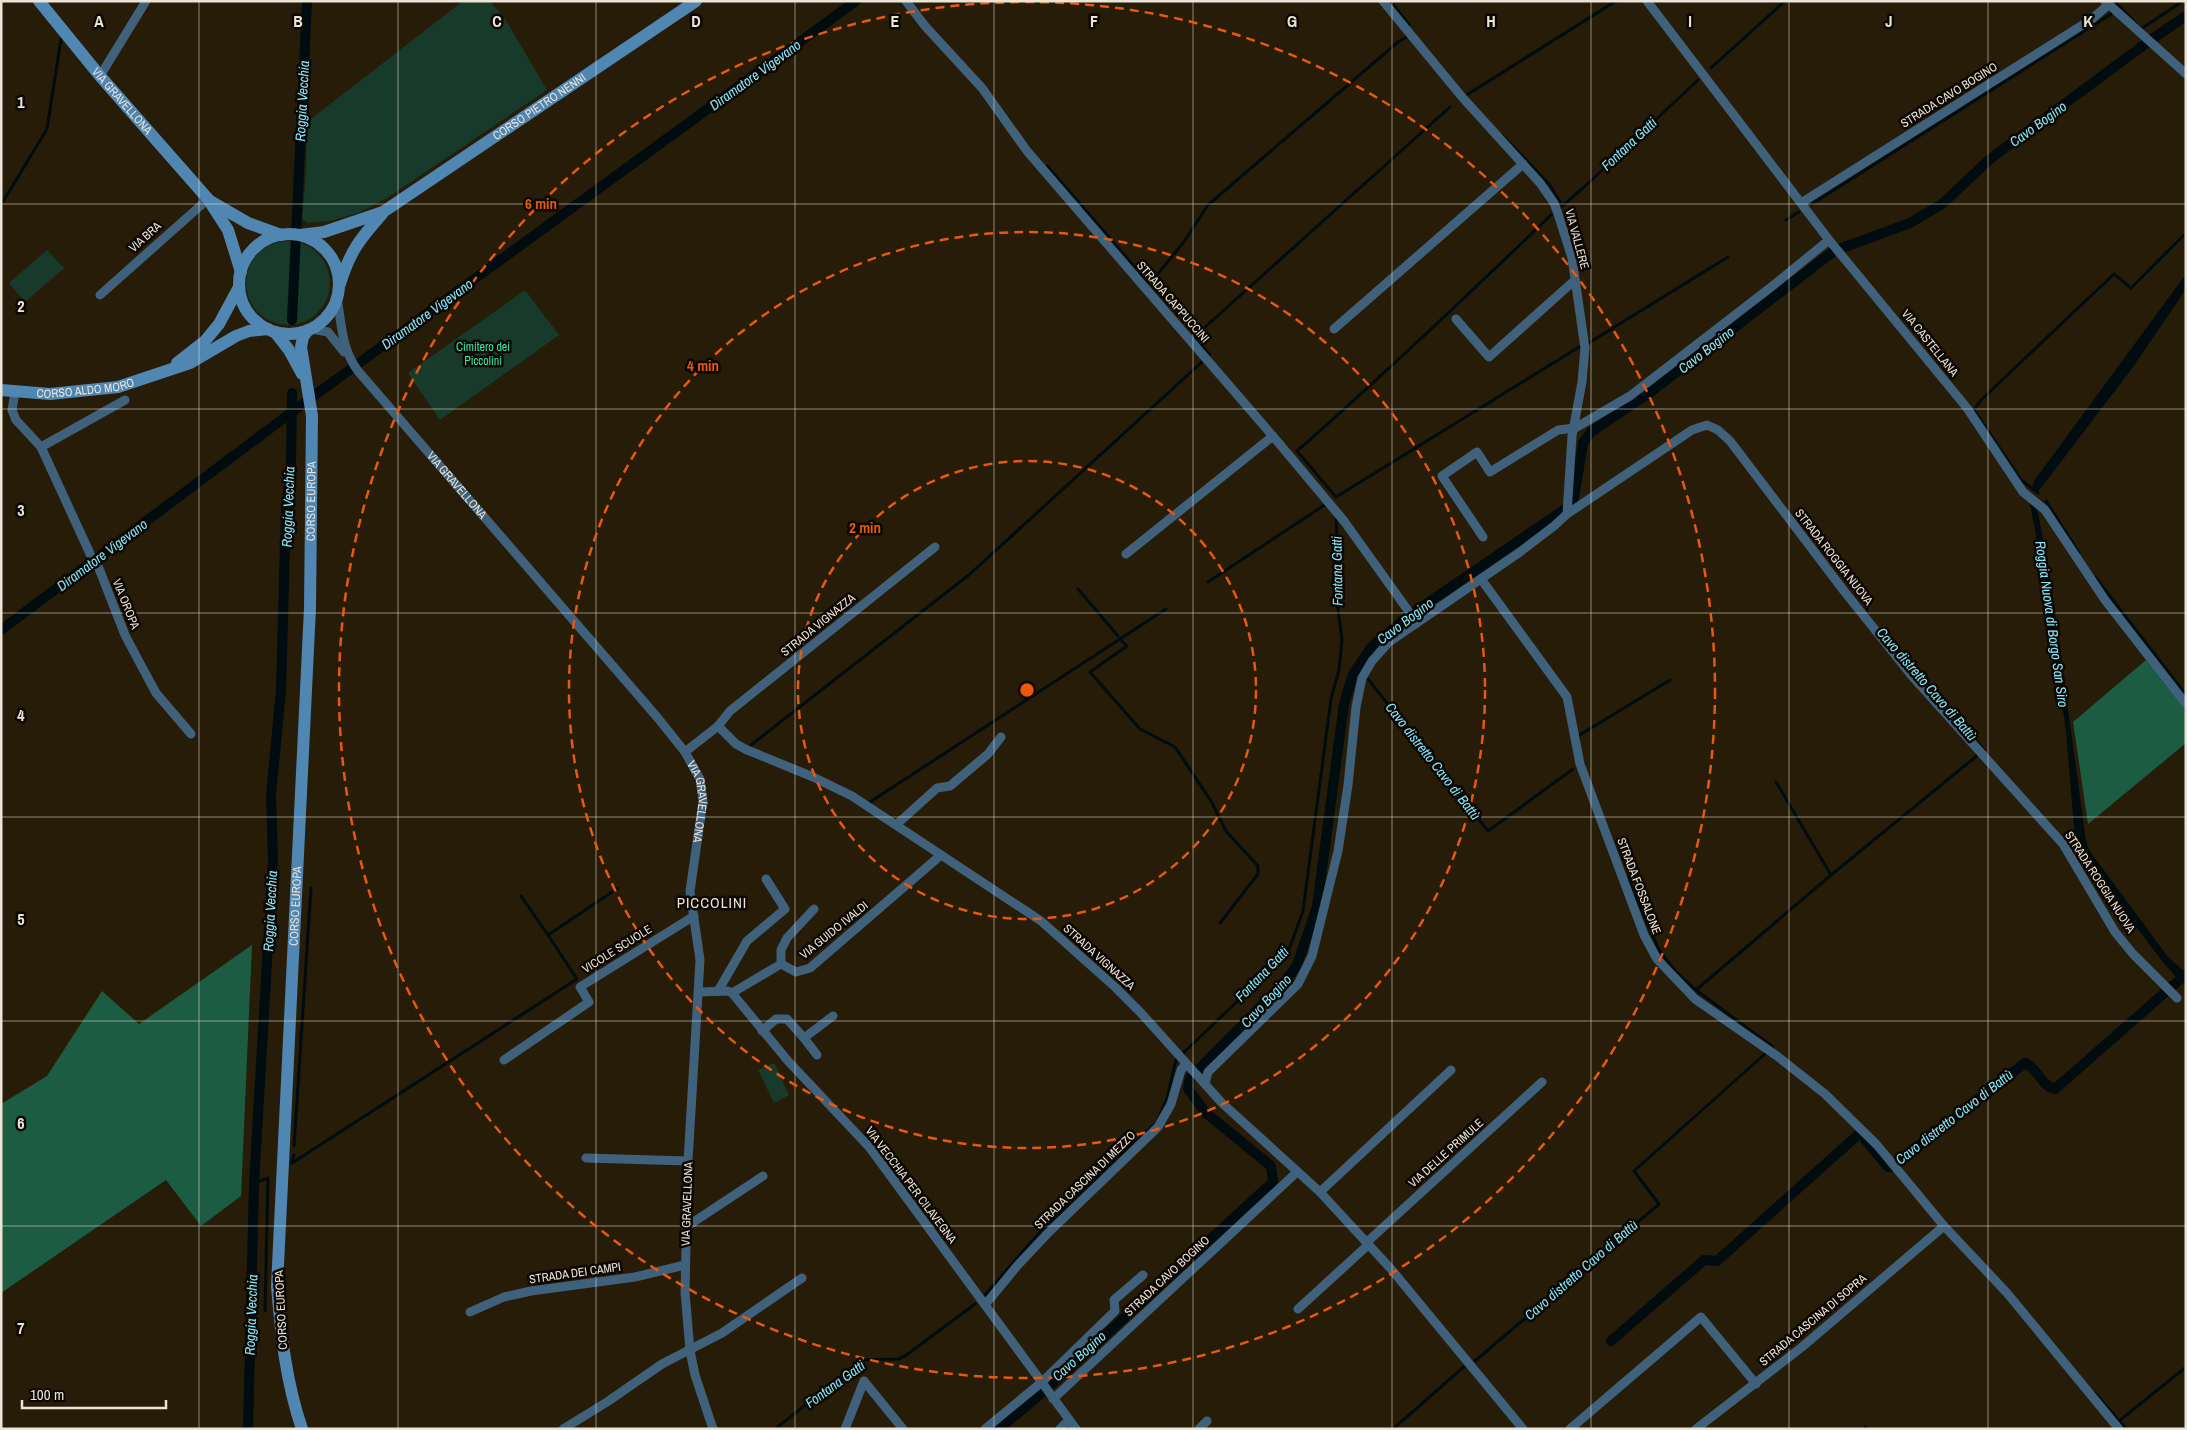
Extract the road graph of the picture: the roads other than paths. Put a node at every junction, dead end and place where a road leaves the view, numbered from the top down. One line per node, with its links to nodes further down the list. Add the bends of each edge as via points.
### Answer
1 (39, 1): 9 (main road, VIA GRAVELLONA)
2 (146, 1): 9 (street)
3 (696, 1): 13 (main road, CORSO PIETRO NENNI)
4 (906, 1): 32 (street, STRADA CAPPUCCINI, via 982,88 1027,151)
5 (1383, 1): 10 (street, VIA VALLERE, via 1462,97)
6 (1653, 3): 12 (street, VIA CASTELLANA)
7 (2106, 3): 8 (street); 12 (street, STRADA CAVO BOGINO, via 2092,19)
8 (2186, 74)
9 (100, 76): 11 (main road, VIA GRAVELLONA)
10 (1523, 164): 17 (street, VIA VALLERE, via 1554,203 1572,258); 22 (street)
11 (208, 199): 14 (main road, VIA GRAVELLONA, via 248,223); 16 (main road, VIA GRAVELLONA, via 228,230); 20 (street, VIA BRA)
12 (1801, 202): 15 (street, VIA CASTELLANA)
13 (383, 212): 14 (main road, CORSO PIETRO NENNI, via 324,232); 19 (main road, CORSO PIETRO NENNI, via 358,240 346,264)
14 (292, 235): 16 (main road, via 270,238 251,252); 19 (main road, via 316,243 330,256 338,278)
15 (1831, 242): 31 (street, via 1630,396); 40 (street, VIA CASTELLANA, via 1967,408 2023,492 2045,510 2105,600)
16 (241, 272): 18 (main road)
17 (1575, 280): 21 (street, via 1489,357); 31 (street, VIA VALLERE, via 1585,348)
18 (239, 287): 24 (main road, via 248,312); 26 (main road, CORSO ALDO MORO, via 219,324 205,341)
19 (338, 294): 23 (main road, via 328,316); 25 (street, VIA GRAVELLONA, via 343,338)
20 (100, 295)
21 (1456, 319)
22 (1334, 329)
23 (310, 330): 24 (main road, via 297,333); 25 (street, via 328,332); 27 (main road, CORSO EUROPA, via 303,337 301,347)
24 (272, 331): 26 (main road, CORSO ALDO MORO, via 249,331 190,363); 27 (main road, via 289,350)
25 (349, 358): 44 (street, VIA GRAVELLONA)
26 (168, 370): 29 (main road, CORSO ALDO MORO, via 118,387 50,394)
27 (306, 381): 84 (main road, CORSO EUROPA, via 312,416 310,608 277,1286 282,1351)
28 (1, 390): 29 (main road, CORSO ALDO MORO)
29 (15, 392): 33 (street, VIA OROPA, via 12,410 16,420)
30 (125, 400): 33 (street)
31 (1575, 428): 34 (street, VIA VALLERE); 35 (street, via 1558,430 1490,472 1476,452 1442,476)
32 (1273, 436): 37 (street); 39 (street, STRADA CAPPUCCINI, via 1344,521)
33 (40, 446): 42 (street, VIA OROPA, via 98,566 125,635 156,693)
34 (1567, 513): 38 (street, via 1547,532); 52 (street, STRADA ROGGIA NUOVA, via 1692,430 1713,426 1730,441 1912,676 2063,844 2115,932)
35 (1483, 537)
36 (935, 547): 41 (street, STRADA VIGNAZZA, via 730,711)
37 (1126, 554)
38 (1480, 579): 39 (street); 69 (street, STRADA FOSSALONE, via 1567,697 1580,764 1644,935 1657,959 1695,999 1825,1094 1877,1145)
39 (1416, 623): 63 (street, via 1389,642 1362,678 1338,852 1312,956 1298,984 1208,1072)
40 (2186, 704)
41 (718, 726): 44 (street, STRADA VIGNAZZA); 45 (street, STRADA VIGNAZZA, via 736,744 852,796)
42 (191, 734)
43 (1001, 737): 45 (street, via 988,754 950,786 937,788)
44 (684, 752): 49 (street, VIA GRAVELLONA, via 700,779 703,801 690,891)
45 (896, 825): 46 (street, STRADA VIGNAZZA)
46 (941, 855): 50 (street, VIA GUIDO IVALDI, via 810,968 796,972); 60 (street, STRADA VIGNAZZA, via 1041,921 1115,987)
47 (766, 879): 51 (street, via 784,909 748,940)
48 (814, 909): 50 (street, via 787,938 781,950)
49 (694, 916): 53 (street, VIA GRAVELLONA, via 700,960); 59 (street, VICOLE SCUOLE, via 580,987 590,1002)
50 (781, 964): 54 (street)
51 (718, 991): 53 (street); 54 (street)
52 (2171, 991)
53 (699, 992): 65 (street, VIA GRAVELLONA)
54 (732, 994): 56 (street, VIA VECCHIA PER CILAVEGNA)
55 (833, 1016): 57 (street)
56 (762, 1031): 57 (street, via 776,1019 787,1019); 75 (street, VIA VECCHIA PER CILAVEGNA, via 870,1148)
57 (804, 1038): 58 (street)
58 (818, 1055)
59 (504, 1060)
60 (1187, 1065): 63 (street, STRADA VIGNAZZA); 75 (street, STRADA CASCINA DI MEZZO, via 1181,1070 1171,1104 1158,1127 1049,1232)
61 (1451, 1070): 68 (street)
62 (1542, 1082): 71 (street, VIA DELLE PRIMULE)
63 (1205, 1084): 66 (street, STRADA VIGNAZZA)
64 (586, 1158): 65 (street)
65 (688, 1161): 70 (street, VIA GRAVELLONA)
66 (1297, 1172): 68 (street, STRADA VIGNAZZA); 81 (street, STRADA CAVO BOGINO)
67 (763, 1176): 70 (street)
68 (1320, 1192): 71 (street, STRADA VIGNAZZA)
69 (1944, 1226): 80 (street, STRADA CASCINA DI SOPRA); 96 (street, STRADA FOSSALONE, via 2007,1293)
70 (686, 1227): 72 (street, VIA GRAVELLONA)
71 (1367, 1244): 76 (street, VIA DELLE PRIMULE); 93 (street, STRADA VIGNAZZA)
72 (685, 1265): 77 (street, STRADA DEI CAMPI, via 635,1277 530,1291 504,1297); 78 (street, VIA GRAVELLONA)
73 (1143, 1275): 79 (street, via 1114,1300 1116,1311)
74 (802, 1278): 78 (street)
75 (985, 1305): 79 (street, VIA VECCHIA PER CILAVEGNA)
76 (1298, 1309)
77 (470, 1312)
78 (690, 1351): 85 (street, via 662,1364); 86 (street, VIA GRAVELLONA)
79 (1042, 1383): 81 (street, VIA VECCHIA PER CILAVEGNA); 89 (street)
80 (1756, 1384): 94 (street, via 1701,1317); 95 (street, STRADA CASCINA DI SOPRA)
81 (1053, 1398): 82 (street, VIA VECCHIA PER CILAVEGNA)
82 (1069, 1420): 90 (street); 91 (street, VIA VECCHIA PER CILAVEGNA)
83 (1207, 1421): 92 (street)
84 (302, 1429)
85 (563, 1429)
86 (713, 1429)
87 (845, 1429): 88 (street, via 864,1381)
88 (903, 1429)
89 (985, 1429)
90 (1060, 1429)
91 (1076, 1429)
92 (1199, 1429)
93 (1523, 1429)
94 (1570, 1429)
95 (1696, 1429)
96 (2119, 1429)

